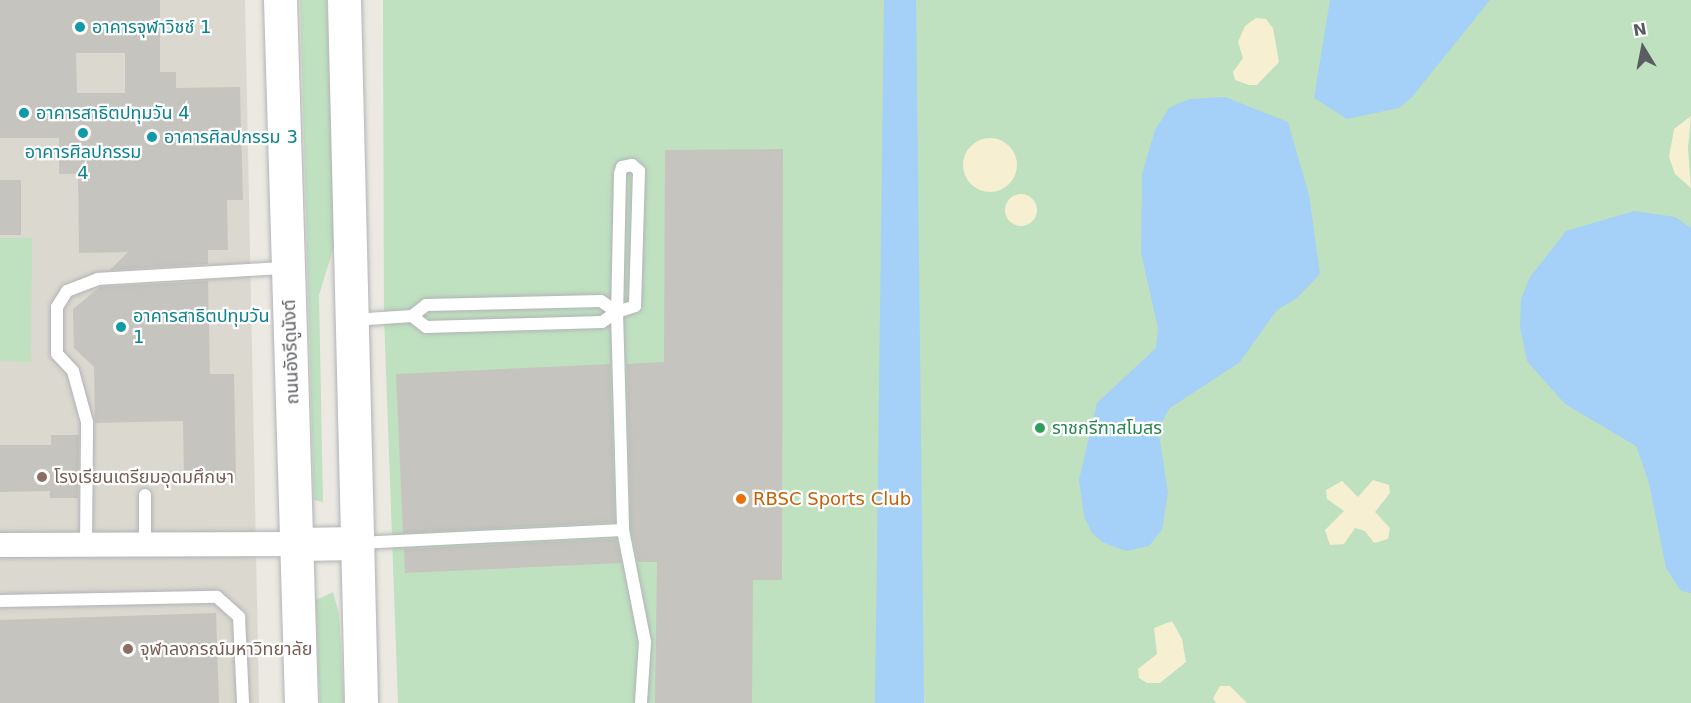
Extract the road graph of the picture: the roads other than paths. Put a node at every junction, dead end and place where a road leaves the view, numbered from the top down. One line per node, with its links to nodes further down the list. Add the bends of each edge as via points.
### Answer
1 (280, 0): 3 (main road, ถนนอังรีดูนังต์)
2 (344, 0): 6 (main road)
3 (288, 268): 12 (lane, via 98,279 67,291 57,307 57,354 73,371 87,422); 13 (main road, ถนนอังรีดูนังต์)
4 (617, 312): 4 (lane, via 620,174 622,167 632,165 639,171 635,306); 5 (lane, via 602,322 426,327); 5 (lane, via 601,301 426,305); 8 (lane)
5 (412, 316): 6 (lane)
6 (351, 320): 10 (main road)
7 (144, 495): 9 (lane)
8 (622, 530): 10 (lane); 18 (lane, via 645,642)
9 (145, 543): 12 (street); 13 (street)
10 (357, 543): 13 (main road); 17 (main road)
11 (0, 544): 12 (street)
12 (86, 544)
13 (297, 544): 16 (main road, ถนนอังรีดูนังต์)
14 (0, 601): 15 (lane, via 217,597 239,617)
15 (243, 703)
16 (301, 703)
17 (361, 703)
18 (642, 703)

